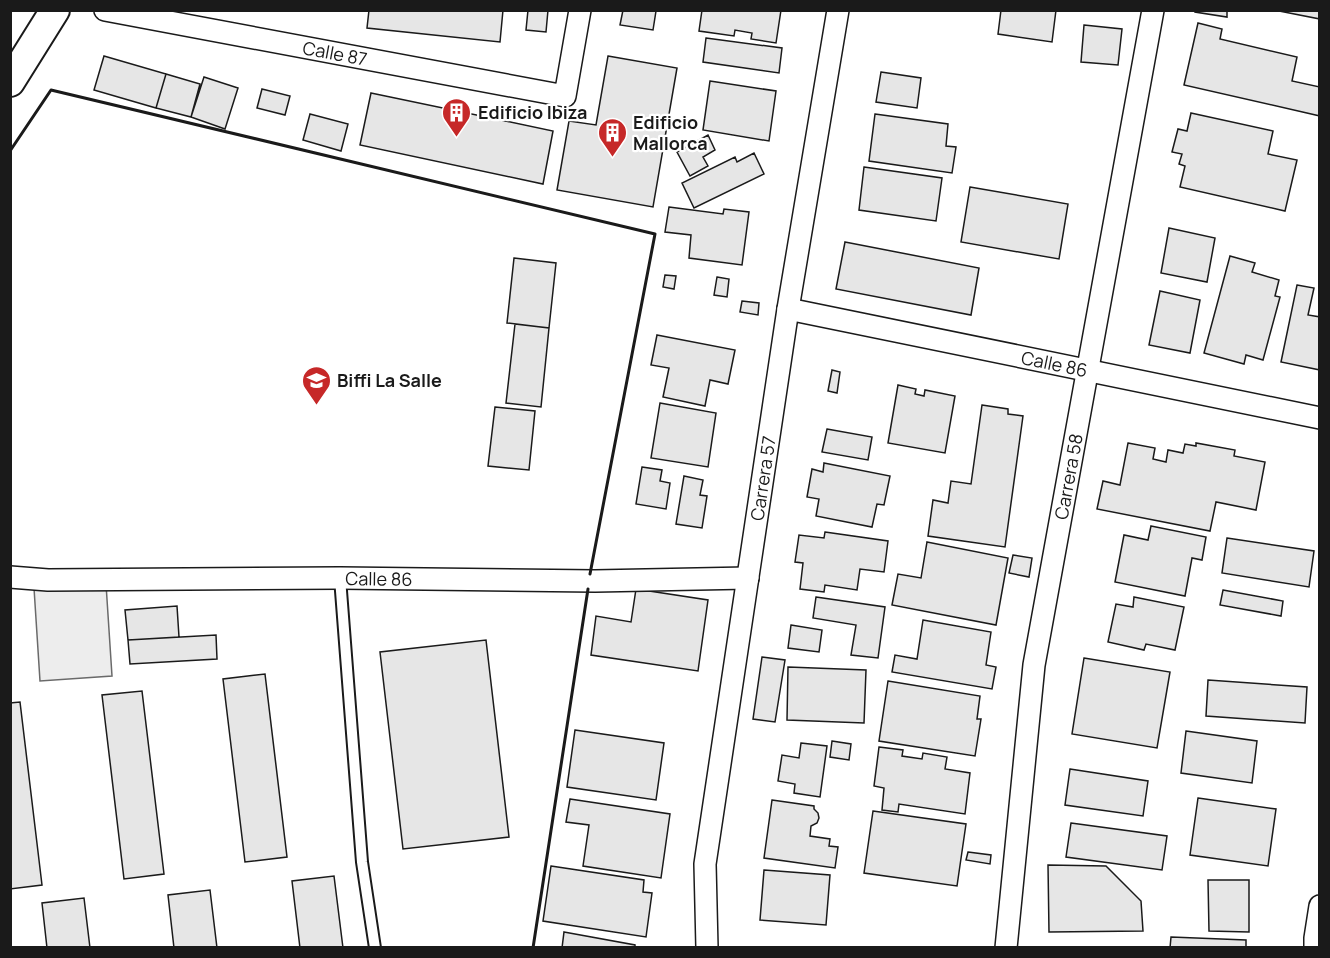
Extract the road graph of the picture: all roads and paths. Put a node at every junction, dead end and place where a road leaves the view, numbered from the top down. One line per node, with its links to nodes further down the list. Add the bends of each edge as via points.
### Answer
1 (55, 10): 6 (main road)
2 (105, 10): 3 (street, Calle 87, via 565,96)
3 (580, 10)
4 (838, 10): 7 (street, Carrera 57)
5 (1153, 10): 8 (street, Carrera 58)
6 (10, 82)
7 (788, 309): 8 (street, Calle 86); 12 (street, Carrera 57)
8 (1089, 371): 9 (street, Calle 86); 16 (street, Carrera 58, via 1034,665)
9 (1320, 418)
10 (10, 577): 11 (street, Calle 86)
11 (340, 578): 12 (street, Calle 86); 14 (lane, via 362,862)
12 (748, 579): 15 (street, Carrera 57, via 705,864)
13 (1320, 906): 17 (street)
14 (375, 948)
15 (707, 948)
16 (1006, 948)
17 (1315, 948)

